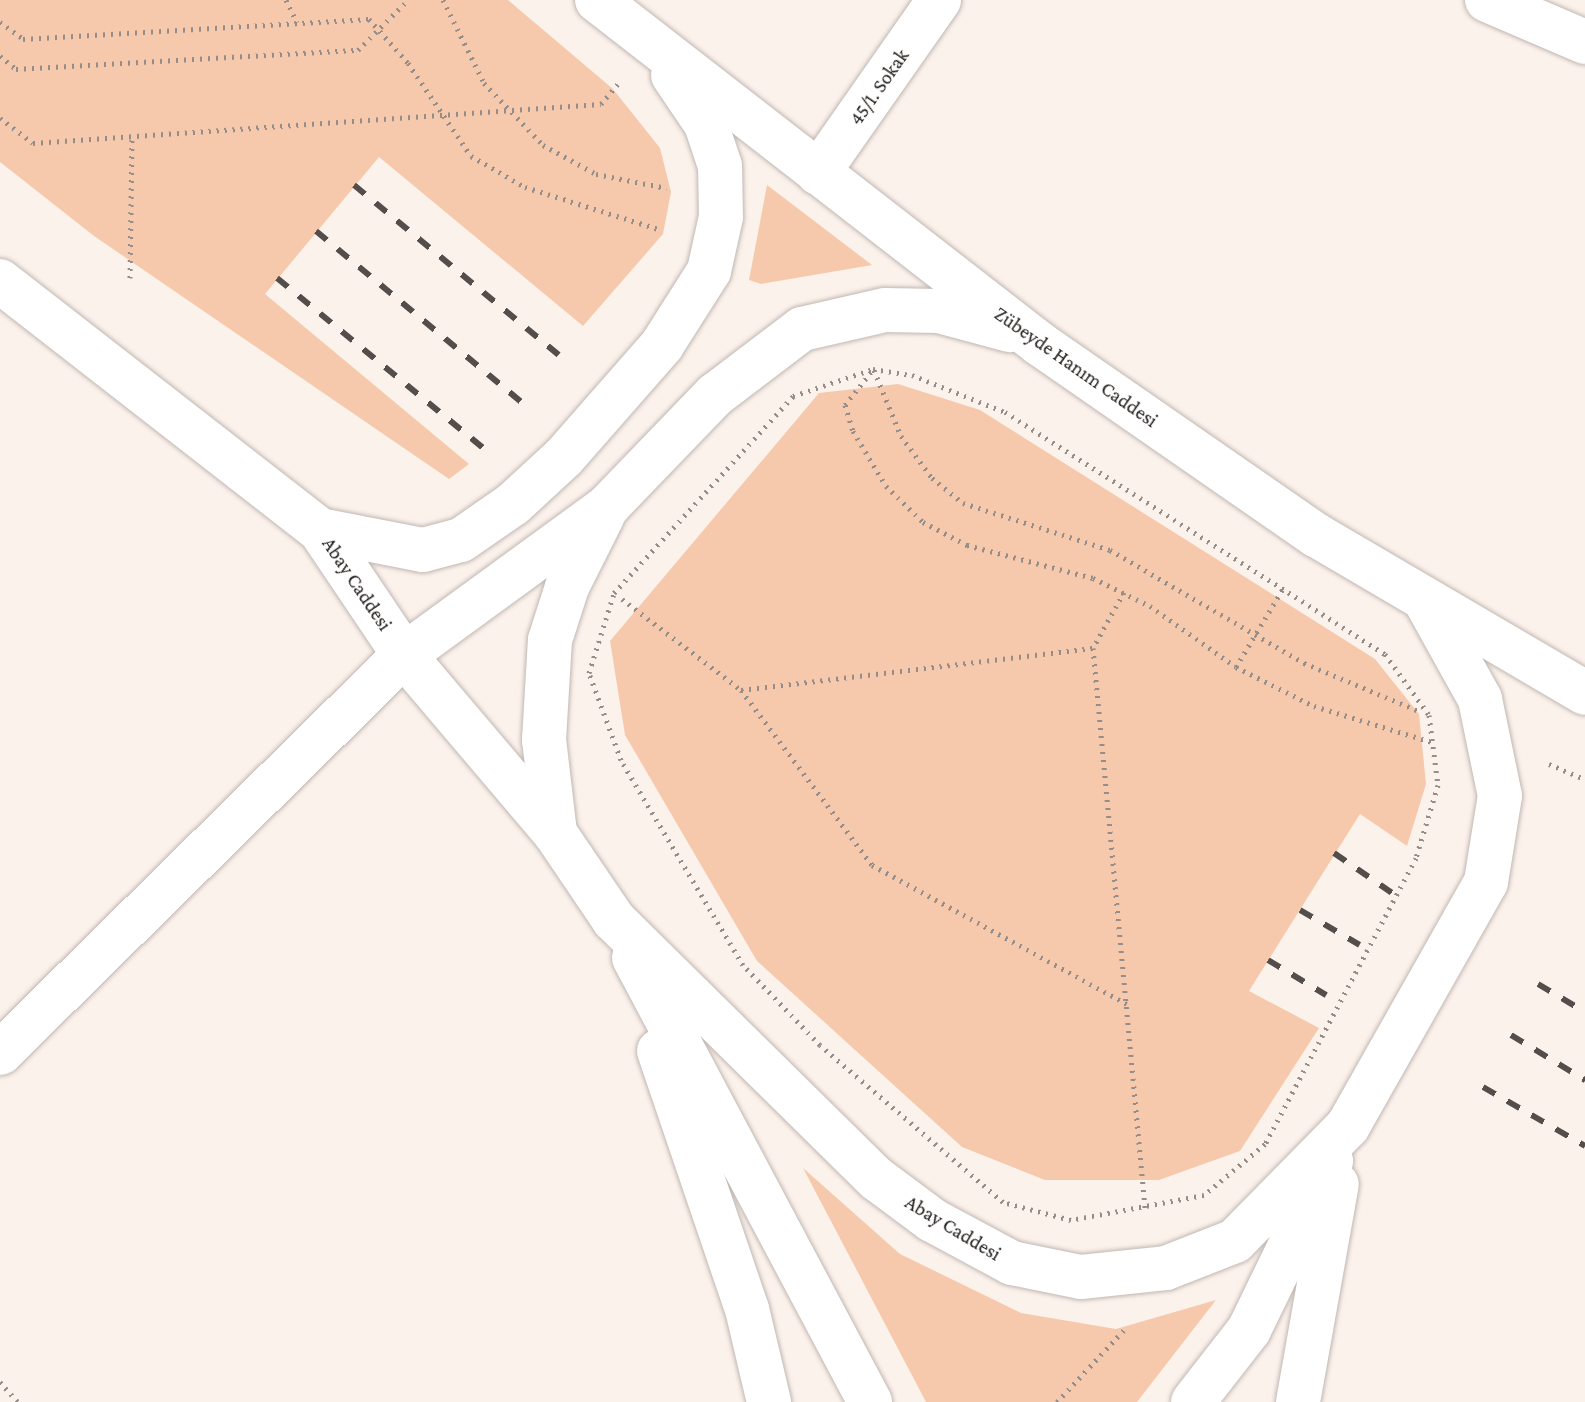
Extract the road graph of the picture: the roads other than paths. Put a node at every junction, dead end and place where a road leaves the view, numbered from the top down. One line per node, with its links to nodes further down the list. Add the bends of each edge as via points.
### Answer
1 (597, 0): 5 (main road, Zübeyde Hanım Caddesi)
2 (939, 0): 6 (main road, 45/1. Sokak)
3 (1487, 0): 4 (main road)
4 (1585, 42)
5 (651, 43): 6 (main road, Zübeyde Hanım Caddesi); 10 (main road, via 706,124 720,166 721,217 709,271 662,345 564,457 513,504 461,540 423,550)
6 (818, 173): 8 (main road, Zübeyde Hanım Caddesi)
7 (5, 293): 10 (main road, Abay Caddesi)
8 (1040, 344): 9 (main road, via 996,324 939,311 885,310 802,329 755,360); 11 (main road, Zübeyde Hanım Caddesi, via 1316,535)
9 (608, 506): 12 (main road); 14 (main road, via 567,587 550,640 544,740)
10 (320, 530): 12 (main road, Abay Caddesi)
11 (1426, 602): 13 (main road, Zübeyde Hanım Caddesi); 17 (main road, Abay Caddesi, via 1480,699 1500,796 1486,882)
12 (404, 655): 14 (main road, Abay Caddesi); 16 (main road)
13 (1585, 693)
14 (555, 833): 15 (main road, Abay Caddesi)
15 (614, 920): 17 (main road, Abay Caddesi, via 877,1179 932,1220 1012,1263 1081,1277 1166,1268 1235,1241); 18 (main road); 19 (main road, Abay Caddesi)
16 (0, 1053)
17 (1348, 1126): 22 (main road, via 1249,1330); 23 (main road, Abay Caddesi)
18 (747, 1309): 20 (main road); 21 (main road)
19 (864, 1390)
20 (740, 1402)
21 (769, 1402)
22 (1193, 1402)
23 (1298, 1402)

